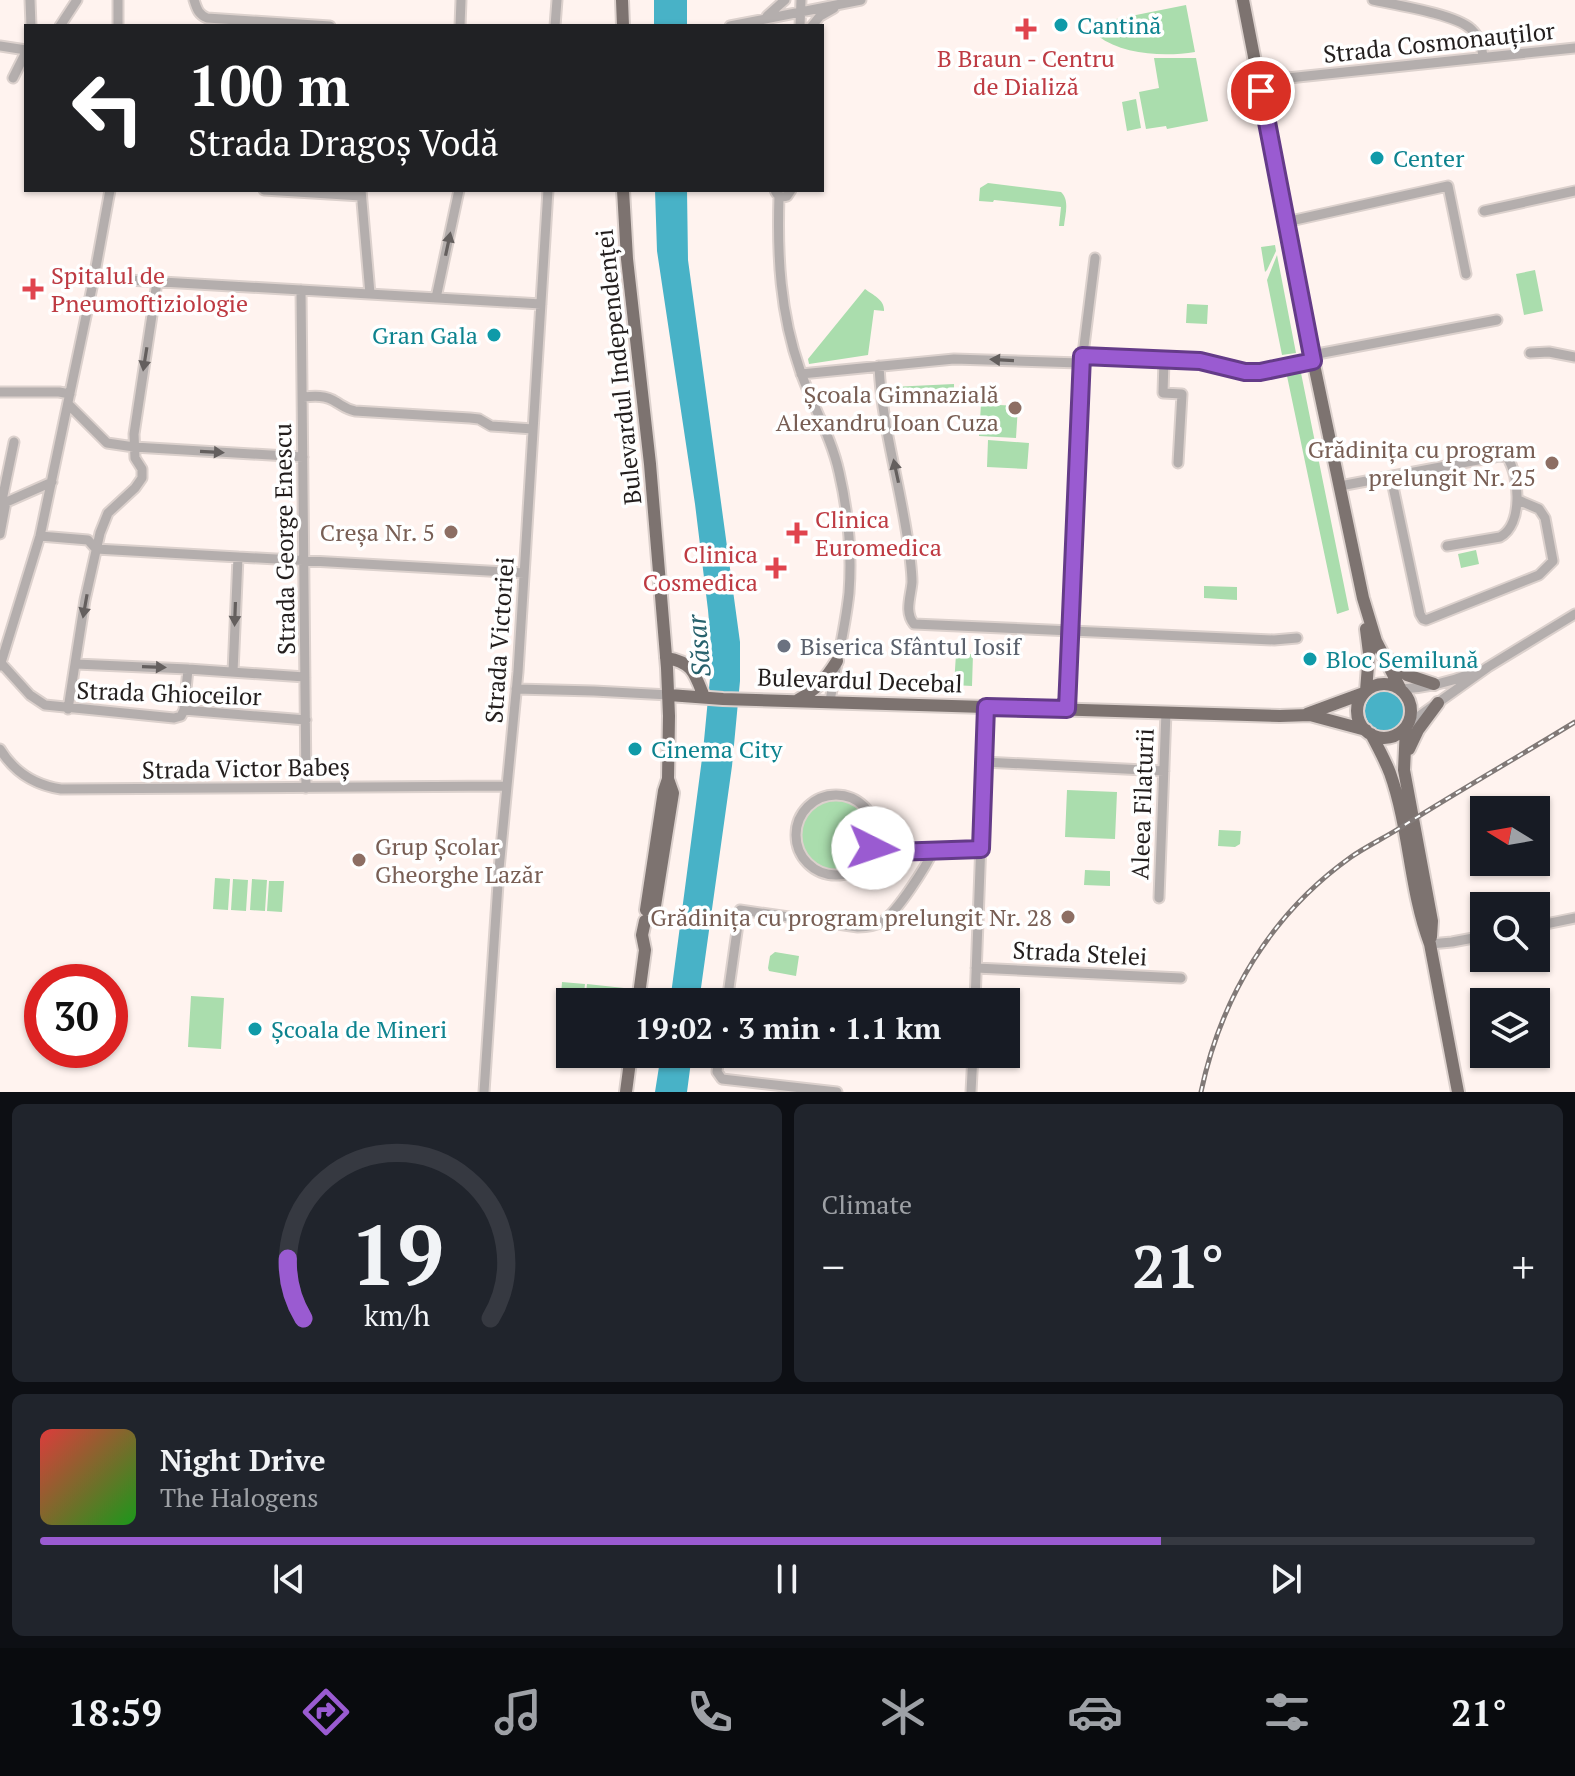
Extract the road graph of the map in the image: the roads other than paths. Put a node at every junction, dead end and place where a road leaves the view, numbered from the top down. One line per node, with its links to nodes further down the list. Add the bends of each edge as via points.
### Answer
1 (30, 0): 16 (street)
2 (77, 0): 17 (street)
3 (118, 0): 18 (street)
4 (194, 0): 15 (street, via 200,15)
5 (461, 0): 20 (street)
6 (557, 0): 21 (street)
7 (622, 0): 22 (main road)
8 (785, 0): 14 (street)
9 (861, 0): 13 (street)
10 (1243, 0): 31 (main road)
11 (1373, 0): 29 (street, via 1465,25 1478,37)
12 (801, 5): 13 (street); 14 (street)
13 (839, 5): 24 (street)
14 (765, 18): 23 (street)
15 (222, 23): 19 (street)
16 (31, 24)
17 (61, 24)
18 (118, 24)
19 (268, 24)
20 (460, 24)
21 (555, 24)
22 (623, 24)
23 (739, 24)
24 (814, 24)
25 (0, 46): 27 (street)
26 (1575, 48): 29 (street, Strada Cosmonauților)
27 (24, 51)
28 (24, 55): 30 (street)
29 (1483, 57): 31 (street, Strada Cosmonauților)
30 (13, 78)
31 (1259, 81): 41 (main road)
32 (1575, 191): 40 (street)
33 (110, 192): 44 (street)
34 (329, 192): 38 (street)
35 (459, 192): 48 (street, one-way to 35)
36 (548, 192): 49 (street, Strada Victoriei)
37 (623, 192): 83 (main road, Bulevardul Independenței)
38 (361, 193): 47 (street)
39 (782, 193): 57 (street, via 782,302)
40 (1484, 211)
41 (1286, 222): 43 (street, via 1448,186); 53 (main road)
42 (1095, 258): 54 (street)
43 (1466, 274)
44 (94, 278): 45 (street); 60 (street)
45 (157, 282): 46 (street); 63 (street, one-way to 63)
46 (301, 290): 47 (street); 59 (street, Strada George Enescu)
47 (370, 294): 48 (street)
48 (436, 298): 49 (street)
49 (541, 304): 61 (street, Strada Victoriei)
50 (1497, 320): 53 (street)
51 (1530, 353): 52 (street)
52 (1575, 357)
53 (1313, 358): 55 (street, via 1260,372); 68 (main road)
54 (1081, 360): 55 (street); 56 (street, one-way to 56, via 972,358); 80 (street)
55 (1164, 360): 65 (street, via 1163,393 1182,394)
56 (879, 366): 57 (street); 80 (street, one-way to 56, via 914,624 909,615 912,568 907,529)
57 (801, 374): 84 (street, via 833,449 846,511 849,584)
58 (0, 392): 60 (street, via 59,392)
59 (303, 397): 61 (street, via 328,398 355,411 470,418 491,426); 64 (street, Strada George Enescu)
60 (69, 399): 63 (street, via 107,443); 67 (street)
61 (533, 429): 77 (street, Strada Victoriei)
62 (14, 442): 70 (street)
63 (134, 447): 64 (street, one-way to 64); 74 (street, via 142,478 108,513)
64 (303, 457): 76 (street, Strada George Enescu)
65 (1178, 463)
66 (1391, 477): 68 (street); 69 (street, via 1504,457 1510,460); 69 (street, via 1420,614 1426,620 1539,575 1553,561 1545,518 1539,509)
67 (52, 482): 70 (street); 72 (street)
68 (1340, 486): 78 (main road)
69 (1518, 500): 73 (street, via 1506,534)
70 (3, 504): 71 (street)
71 (0, 534)
72 (40, 536): 74 (street, via 88,540); 86 (street)
73 (1447, 546)
74 (96, 549): 75 (street); 85 (street, one-way to 85)
75 (238, 557): 76 (street); 89 (street, one-way to 89)
76 (304, 561): 77 (street); 90 (street, Strada George Enescu)
77 (524, 573): 92 (street, Strada Victoriei)
78 (1363, 598): 82 (main road); 82 (main road)
79 (1575, 614): 87 (street)
80 (1070, 632): 81 (street); 103 (street)
81 (1297, 638)
82 (1374, 651): 91 (main road, via 1407,675); 93 (main road); 94 (main road); 99 (main road, via 1357,685)
83 (666, 658): 95 (main road, Bulevardul Independenței); 96 (main road, via 692,670)
84 (837, 661): 97 (main road, via 818,688); 98 (street)
85 (76, 664): 88 (street, one-way to 88); 102 (street)
86 (0, 665): 102 (street, Strada Ghioceilor, via 36,700)
87 (1488, 667): 91 (street); 100 (street)
88 (188, 669): 89 (street); 104 (street)
89 (233, 672): 90 (street)
90 (305, 677): 107 (street, Strada George Enescu)
91 (1434, 684): 93 (street)
92 (516, 689): 95 (street, Bulevardul Decebal); 116 (street, Strada Victoriei)
93 (1400, 689): 94 (main road, via 1382,684); 109 (main road, via 1410,702)
94 (1365, 692): 99 (main road, Bulevardul Decebal); 110 (main road, via 1357,712)
95 (669, 695): 96 (main road, Bulevardul Decebal); 128 (main road, Bulevardul Independenței, via 668,779 673,793 642,935)
96 (704, 697): 97 (main road, Bulevardul Decebal)
97 (797, 700): 98 (main road, Bulevardul Decebal)
98 (830, 701): 101 (main road, Bulevardul Decebal)
99 (1339, 703): 106 (main road, Bulevardul Decebal)
100 (1438, 703): 109 (street); 113 (main road)
101 (986, 707): 103 (main road, Bulevardul Decebal); 114 (street)
102 (68, 709): 104 (street, Strada Ghioceilor, via 174,718)
103 (1067, 709): 105 (main road, Bulevardul Decebal)
104 (184, 710): 107 (street, Strada Ghioceilor)
105 (1166, 712): 106 (main road, Bulevardul Decebal); 115 (street, Aleea Filaturii)
106 (1299, 716): 108 (main road, Bulevardul Decebal)
107 (306, 720): 117 (street, Strada George Enescu)
108 (1339, 722): 110 (main road, Bulevardul Decebal); 112 (main road)
109 (1407, 725): 110 (main road, via 1386,738); 113 (main road)
110 (1368, 732): 112 (main road)
111 (0, 749): 117 (street, Strada Victor Babeș, via 26,777 61,789)
112 (1385, 760): 125 (main road)
113 (1404, 760): 125 (main road, via 1432,921)
114 (984, 762): 115 (street); 119 (street)
115 (1164, 771): 121 (street, Aleea Filaturii)
116 (507, 786): 117 (street, Strada Victor Babeș); 135 (street, Strada Victoriei)
117 (306, 788)
118 (873, 848): 118 (street, via 870,816 845,796 820,799 798,822 800,852 819,871 852,871); 120 (street)
119 (981, 849): 120 (street); 126 (street)
120 (933, 851): 129 (street, via 895,911 872,926 740,910)
121 (1159, 898)
122 (1575, 918): 123 (street)
123 (1550, 923)
124 (1470, 938): 125 (street)
125 (1430, 944): 139 (main road)
126 (976, 968): 127 (street, Strada Stelei); 130 (street)
127 (1181, 978)
128 (640, 988)
129 (729, 988)
130 (975, 988)
131 (629, 1068): 136 (main road)
132 (717, 1068): 134 (street, via 722,1079)
133 (972, 1068): 138 (street)
134 (828, 1091): 137 (street)
135 (484, 1092)
136 (626, 1092)
137 (837, 1092)
138 (971, 1092)
139 (1458, 1092)

